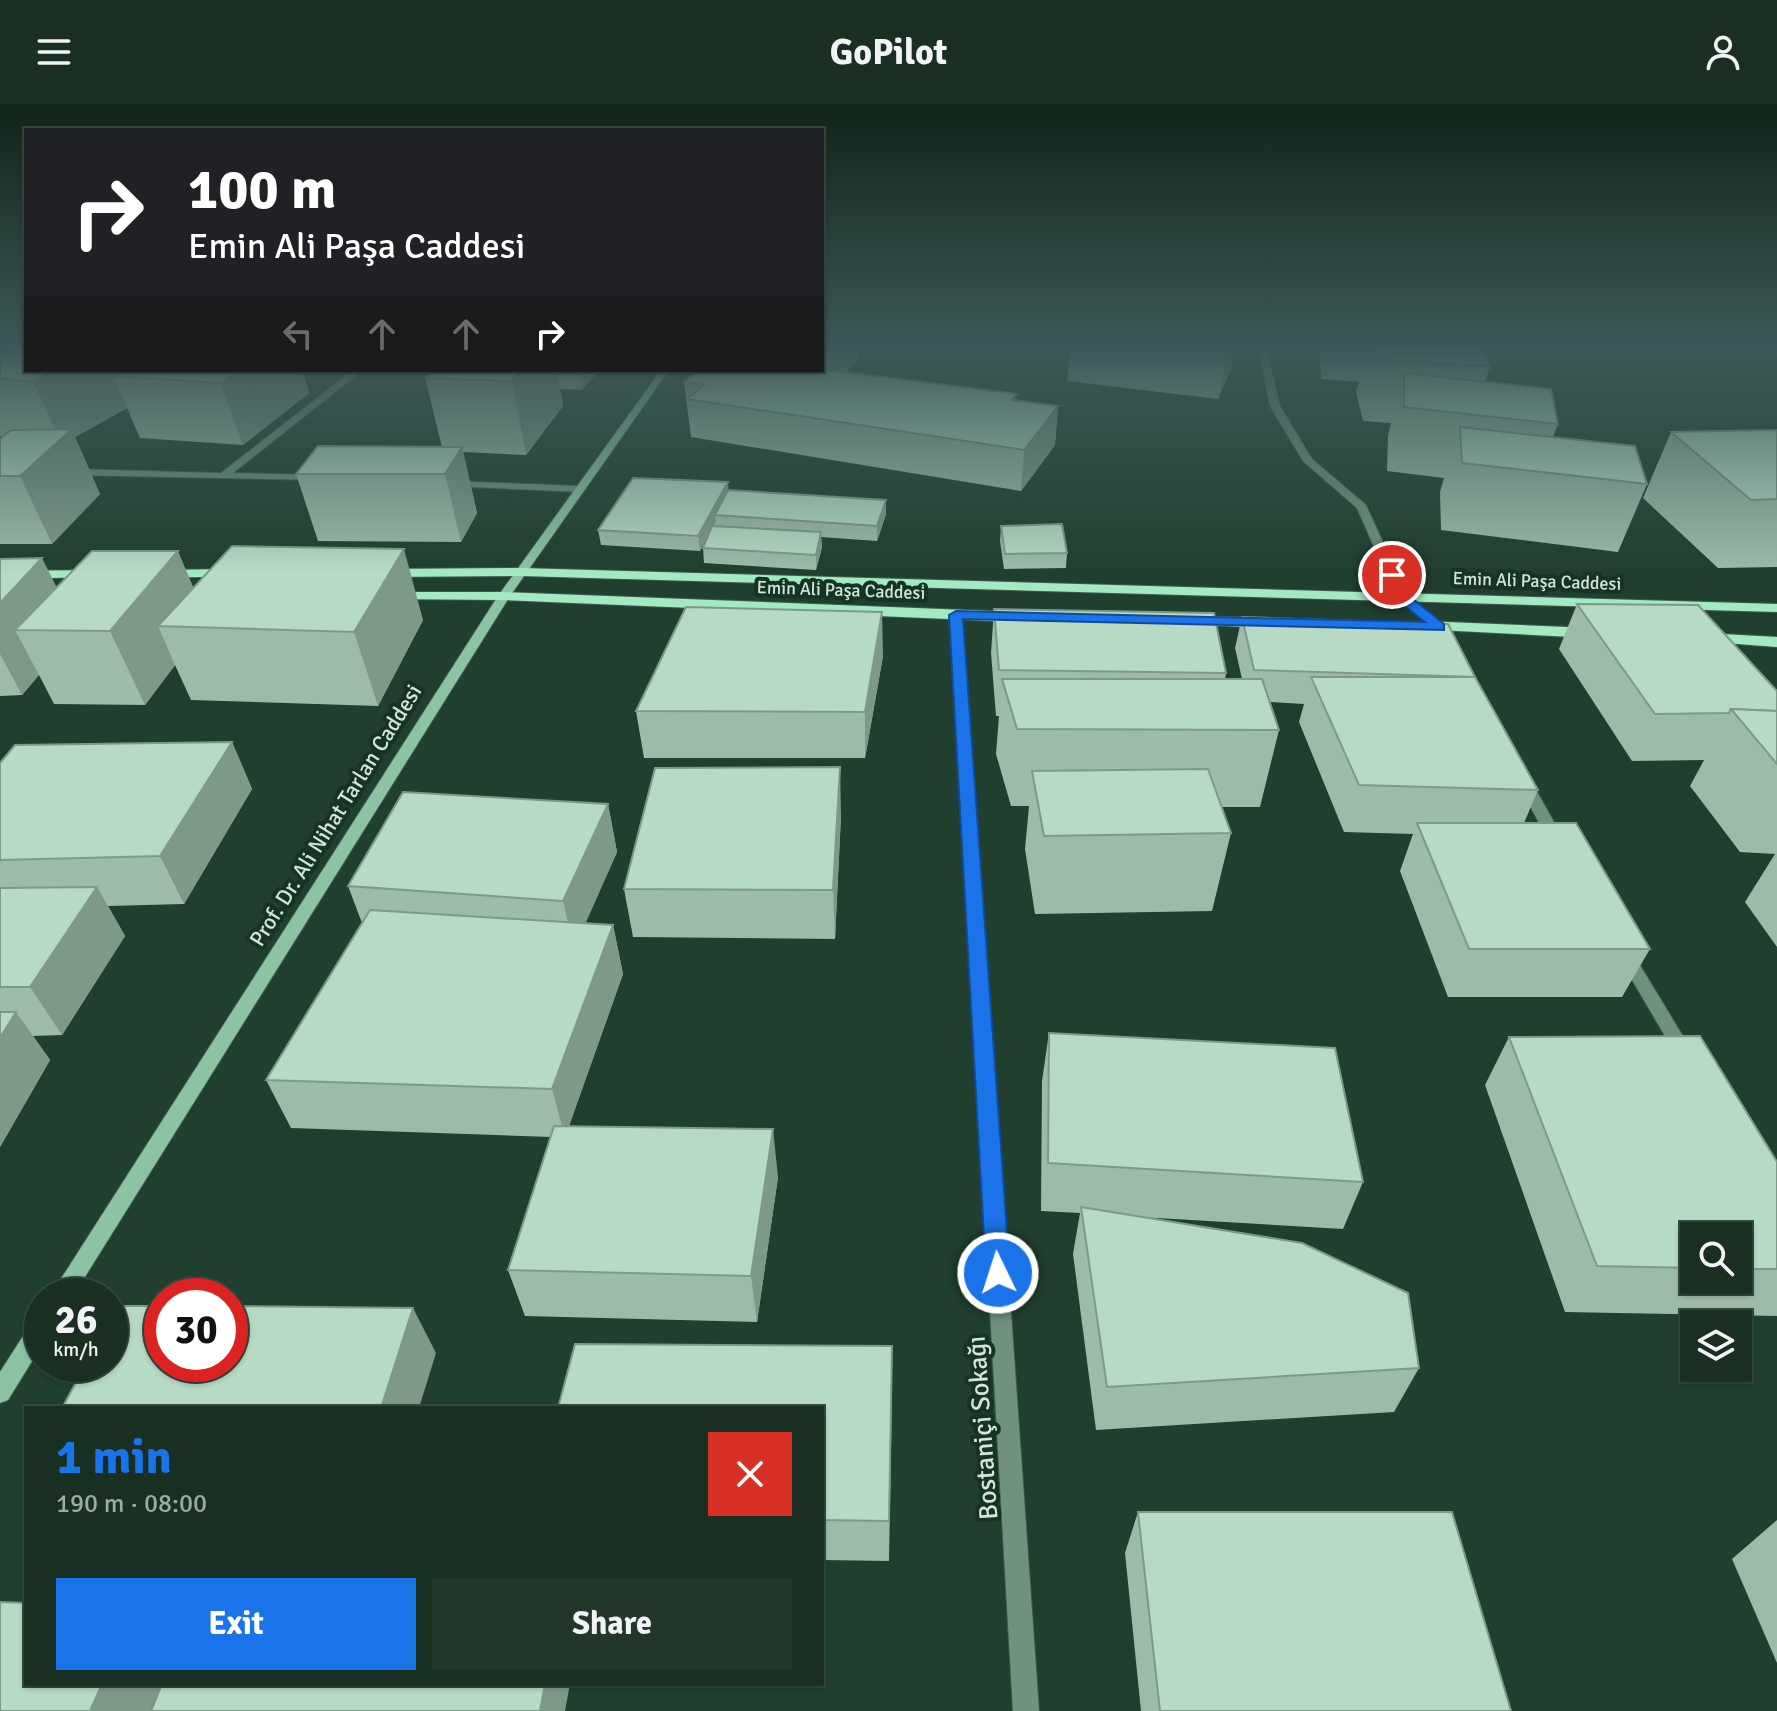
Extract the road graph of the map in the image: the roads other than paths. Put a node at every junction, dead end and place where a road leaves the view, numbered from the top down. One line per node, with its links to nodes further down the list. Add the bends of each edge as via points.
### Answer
1 (291, 423): 5 (street)
2 (628, 423): 8 (main road, Prof. Dr. Ali Nihat Tarlan Caddesi)
3 (1285, 423): 17 (street, via 1308,461 1362,507)
4 (52, 472): 5 (street)
5 (225, 474): 6 (street)
6 (333, 478)
7 (441, 483): 8 (street)
8 (581, 489): 9 (main road, Prof. Dr. Ali Nihat Tarlan Caddesi)
9 (521, 572): 11 (main road, Emin Ali Paşa Caddesi); 16 (main road, Prof. Dr. Ali Nihat Tarlan Caddesi); 17 (main road, Emin Ali Paşa Caddesi)
10 (252, 573): 13 (main road)
11 (363, 573)
12 (110, 574): 14 (main road)
13 (142, 574)
14 (0, 575)
15 (378, 596): 16 (main road, Emin Ali Paşa Caddesi)
16 (504, 596): 19 (main road, Emin Ali Paşa Caddesi); 33 (main road, Prof. Dr. Ali Nihat Tarlan Caddesi)
17 (1402, 597): 18 (main road, Emin Ali Paşa Caddesi); 24 (street)
18 (1777, 608)
19 (956, 615): 20 (main road, Emin Ali Paşa Caddesi); 36 (street, Bostaniçi Sokağı)
20 (1034, 617)
21 (1174, 620): 22 (main road)
22 (1284, 623)
23 (1408, 626): 24 (main road)
24 (1439, 627): 25 (main road); 28 (street)
25 (1614, 634)
26 (1692, 637): 27 (main road)
27 (1777, 642)
28 (1454, 654)
29 (1514, 764): 30 (street)
30 (1568, 860)
31 (1616, 940): 32 (street)
32 (1688, 1061)
33 (72, 1278)
34 (24, 1354): 35 (main road)
35 (0, 1392)
36 (1026, 1711)

